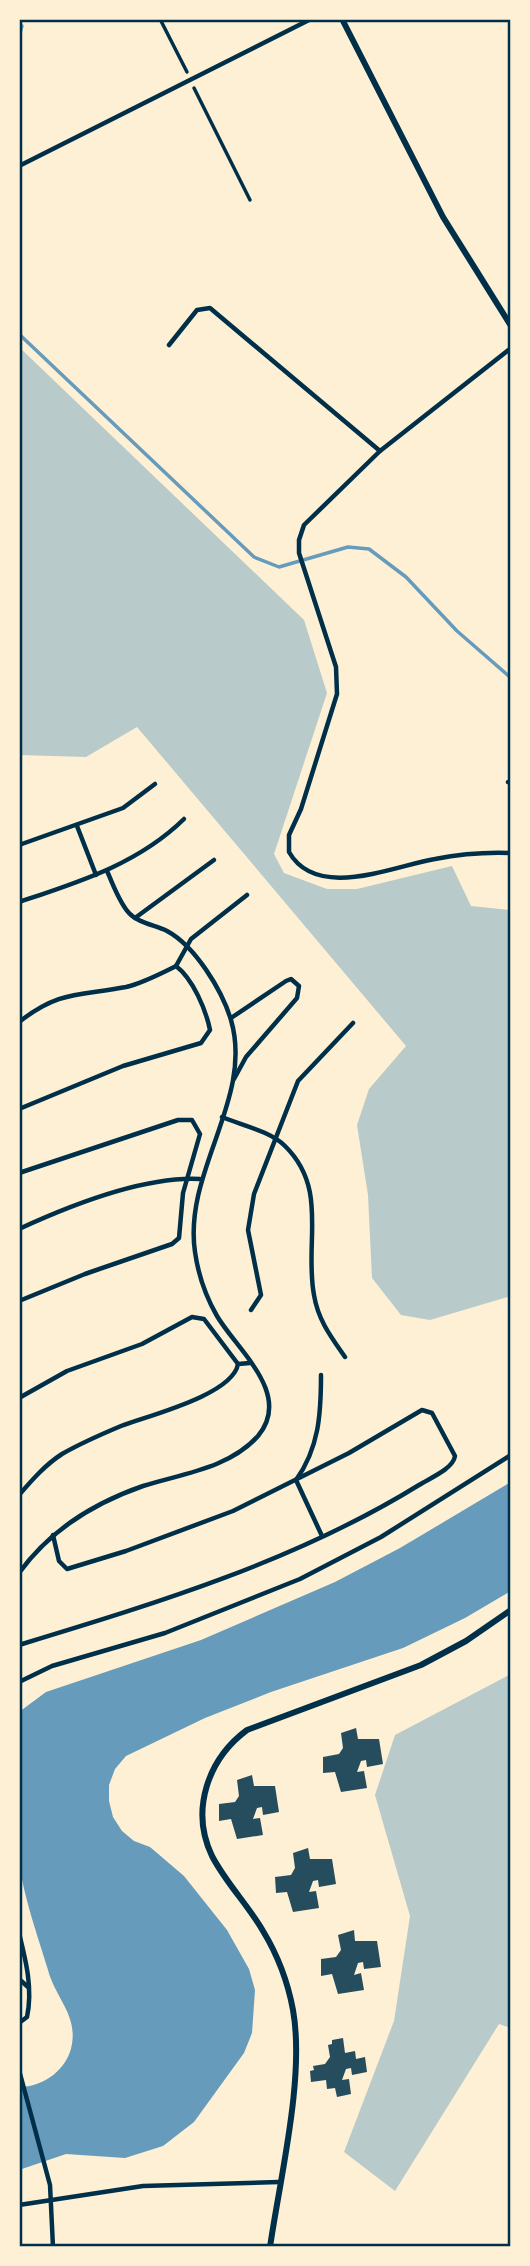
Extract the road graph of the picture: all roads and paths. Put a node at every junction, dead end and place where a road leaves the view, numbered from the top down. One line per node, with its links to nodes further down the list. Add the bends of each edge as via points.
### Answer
1 (160, 19): 4 (street)
2 (311, 19): 6 (street)
3 (342, 19): 8 (street, via 443,217)
4 (187, 72)
5 (194, 88): 7 (street)
6 (19, 166)
7 (250, 200)
8 (511, 326)
9 (169, 345): 11 (street, via 197,310 210,308)
10 (511, 348): 11 (street)
11 (380, 451): 16 (street, via 304,525 299,540 299,553 336,667 337,694 289,835 289,852 313,873 343,877 435,859)
12 (155, 784): 14 (street, via 123,808)
13 (184, 819): 18 (street, via 154,845)
14 (77, 826): 15 (street); 19 (street)
15 (19, 845)
16 (511, 853)
17 (214, 860): 22 (street)
18 (107, 871): 19 (street); 22 (street)
19 (96, 875): 21 (street)
20 (247, 895): 23 (street)
21 (19, 902)
22 (135, 918): 23 (street, via 168,932)
23 (186, 946): 24 (street); 25 (street)
24 (176, 967): 26 (street, via 131,985 69,993); 29 (street, via 189,979 208,1022 210,1030 201,1043 124,1066)
25 (231, 1018): 28 (street, via 235,1048); 28 (street, via 286,981 291,979 299,986 297,998 246,1057)
26 (19, 1022)
27 (353, 1023): 31 (street, via 298,1081)
28 (231, 1083): 30 (street)
29 (19, 1109)
30 (222, 1117): 31 (street); 34 (street)
31 (276, 1139): 37 (street, via 250,1213 249,1244 261,1296); 38 (street, via 295,1159 311,1191 314,1297 326,1331)
32 (19, 1173): 33 (street, via 187,1118 197,1124 200,1134)
33 (186, 1178): 34 (street); 35 (street, via 92,1200); 36 (street, via 182,1227 172,1244)
34 (200, 1179): 39 (street, via 193,1228 200,1273 216,1315)
35 (19, 1229)
36 (19, 1301)
37 (251, 1310)
38 (345, 1357)
39 (251, 1363): 40 (street); 46 (street, via 265,1383 268,1410 261,1432 247,1446 198,1470 118,1495)
40 (238, 1364): 42 (street, via 204,1320 192,1317 142,1344 56,1376); 45 (street, via 230,1378 181,1406 124,1425 64,1454)
41 (320, 1375): 44 (street, via 315,1446)
42 (19, 1398)
43 (511, 1455): 51 (street, via 381,1537 300,1579 206,1618 52,1666)
44 (296, 1480): 46 (street, via 198,1524 74,1568 62,1566); 47 (street); 47 (street, via 422,1409 432,1413 455,1456 451,1465 399,1497)
45 (19, 1495)
46 (53, 1535): 48 (street)
47 (323, 1536): 50 (street, via 159,1603)
48 (19, 1573)
49 (511, 1609): 57 (street, via 466,1642 421,1665 247,1730 230,1742 210,1774 202,1812 211,1854 264,1932 293,2010 296,2061)
50 (19, 1645)
51 (19, 1682)
52 (19, 1933): 54 (street)
53 (19, 1979): 54 (street)
54 (29, 1987): 55 (street, via 27,2017)
55 (19, 2023)
56 (20, 2071): 58 (street, via 50,2185)
57 (279, 2182): 58 (street, via 143,2186); 61 (street)
58 (48, 2200): 59 (street); 60 (street)
59 (19, 2205)
60 (53, 2247)
61 (270, 2247)

